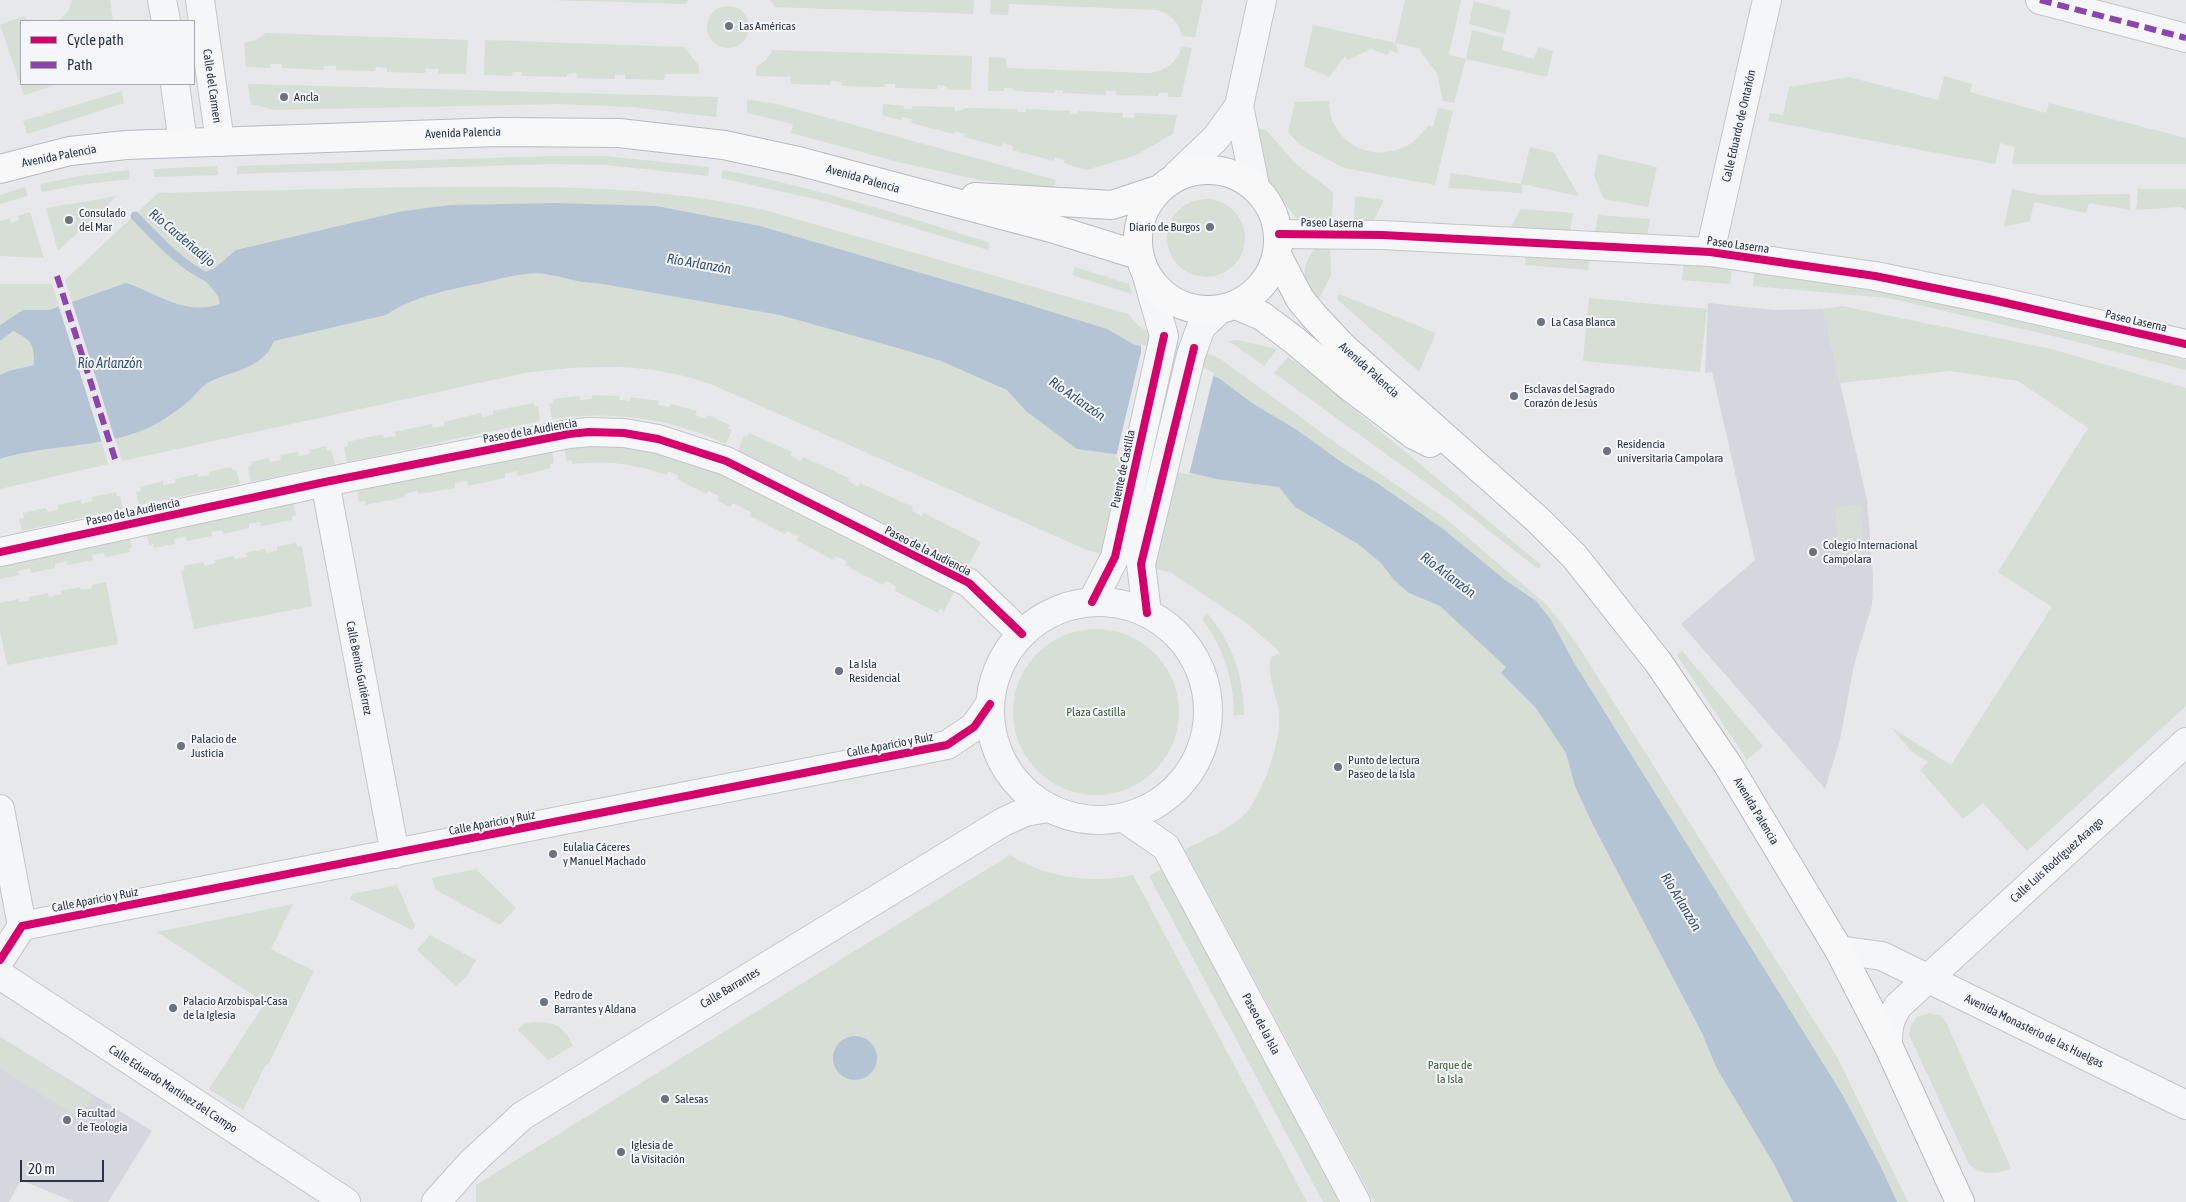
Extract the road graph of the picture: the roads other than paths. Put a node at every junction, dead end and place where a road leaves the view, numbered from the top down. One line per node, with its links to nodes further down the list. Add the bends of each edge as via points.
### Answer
1 (162, 0): 6 (street)
2 (200, 0): 10 (street, Calle del Carmen)
3 (1262, 0): 9 (street)
4 (1767, 0): 17 (street, Calle Eduardo de Ontañón)
5 (2040, 0): 7 (street)
6 (166, 20)
7 (2186, 38)
8 (175, 85): 11 (street)
9 (1239, 106): 13 (street, via 1216,138); 14 (street)
10 (220, 142): 11 (highway, Avenida Palencia); 15 (highway, Avenida Palencia, via 499,132 619,133 724,144)
11 (183, 143): 12 (highway, Avenida Palencia, via 86,148)
12 (0, 169)
13 (1167, 182): 14 (highway, via 1204,169 1231,172); 15 (highway, Avenida Palencia, via 1112,205); 18 (highway, via 1146,204 1139,220 1137,238)
14 (1255, 186): 16 (highway, via 1272,208)
15 (921, 195): 18 (highway, Avenida Palencia, via 1058,231)
16 (1278, 245): 17 (street, Paseo Laserna, via 1374,235); 19 (highway, via 1269,276 1255,293); 21 (highway, Avenida Palencia, via 1300,299 1314,316 1343,347)
17 (1710, 252): 20 (street, Paseo Laserna, via 1875,276)
18 (1143, 266): 19 (highway, via 1160,292 1178,304 1198,310); 24 (street, Puente de Castilla, via 1164,336 1115,557)
19 (1227, 307): 21 (highway, Avenida Palencia, via 1262,316 1414,435); 25 (street, via 1201,327 1194,348 1141,564)
20 (2186, 344)
21 (1480, 470): 36 (highway, Avenida Palencia, via 1575,557 1640,638 1728,765)
22 (325, 482): 23 (street, Paseo de la Audiencia); 26 (street, Paseo de la Audiencia, via 569,434 624,433 658,439 726,461 969,583); 34 (street, Calle Benito Gutiérrez)
23 (0, 552)
24 (1092, 602): 25 (street, via 1118,604); 26 (street, via 1049,614)
25 (1147, 613): 29 (street, via 1171,630 1191,652 1203,679 1208,708 1208,723 1200,752 1186,778)
26 (1022, 634): 27 (street, via 999,666)
27 (990, 704): 31 (street, via 995,745 1007,770 1025,791); 34 (street, Calle Aparicio y Ruiz, via 974,727 947,745)
28 (2186, 742): 41 (street, Calle Luis Rodríguez Arango)
29 (1165, 798): 32 (street); 33 (street, Paseo de la Isla)
30 (0, 808): 35 (street)
31 (1048, 808): 32 (street, via 1085,819); 45 (street, Calle Barrantes, via 1025,812 1004,822 522,1116 470,1164)
32 (1124, 818): 33 (street, Paseo de la Isla)
33 (1166, 847): 46 (street, Paseo de la Isla)
34 (396, 854): 35 (street, Calle Aparicio y Ruiz)
35 (22, 926): 38 (street)
36 (1839, 950): 37 (street, Avenida Monasterio de las Huelgas); 40 (highway, Avenida Palencia)
37 (1882, 956): 40 (street, via 1863,963); 41 (street, Avenida Monasterio de las Huelgas)
38 (0, 960)
39 (0, 976): 44 (street, Calle Eduardo Martínez del Campo)
40 (1854, 978): 42 (highway, Avenida Palencia)
41 (1928, 979): 42 (street, Calle Luis Rodríguez Arango, via 1898,1006 1891,1017); 43 (street, Avenida Monasterio de las Huelgas)
42 (1888, 1044): 47 (highway, Avenida Palencia)
43 (2186, 1105)
44 (346, 1202)
45 (436, 1202)
46 (1356, 1202)
47 (1960, 1202)

